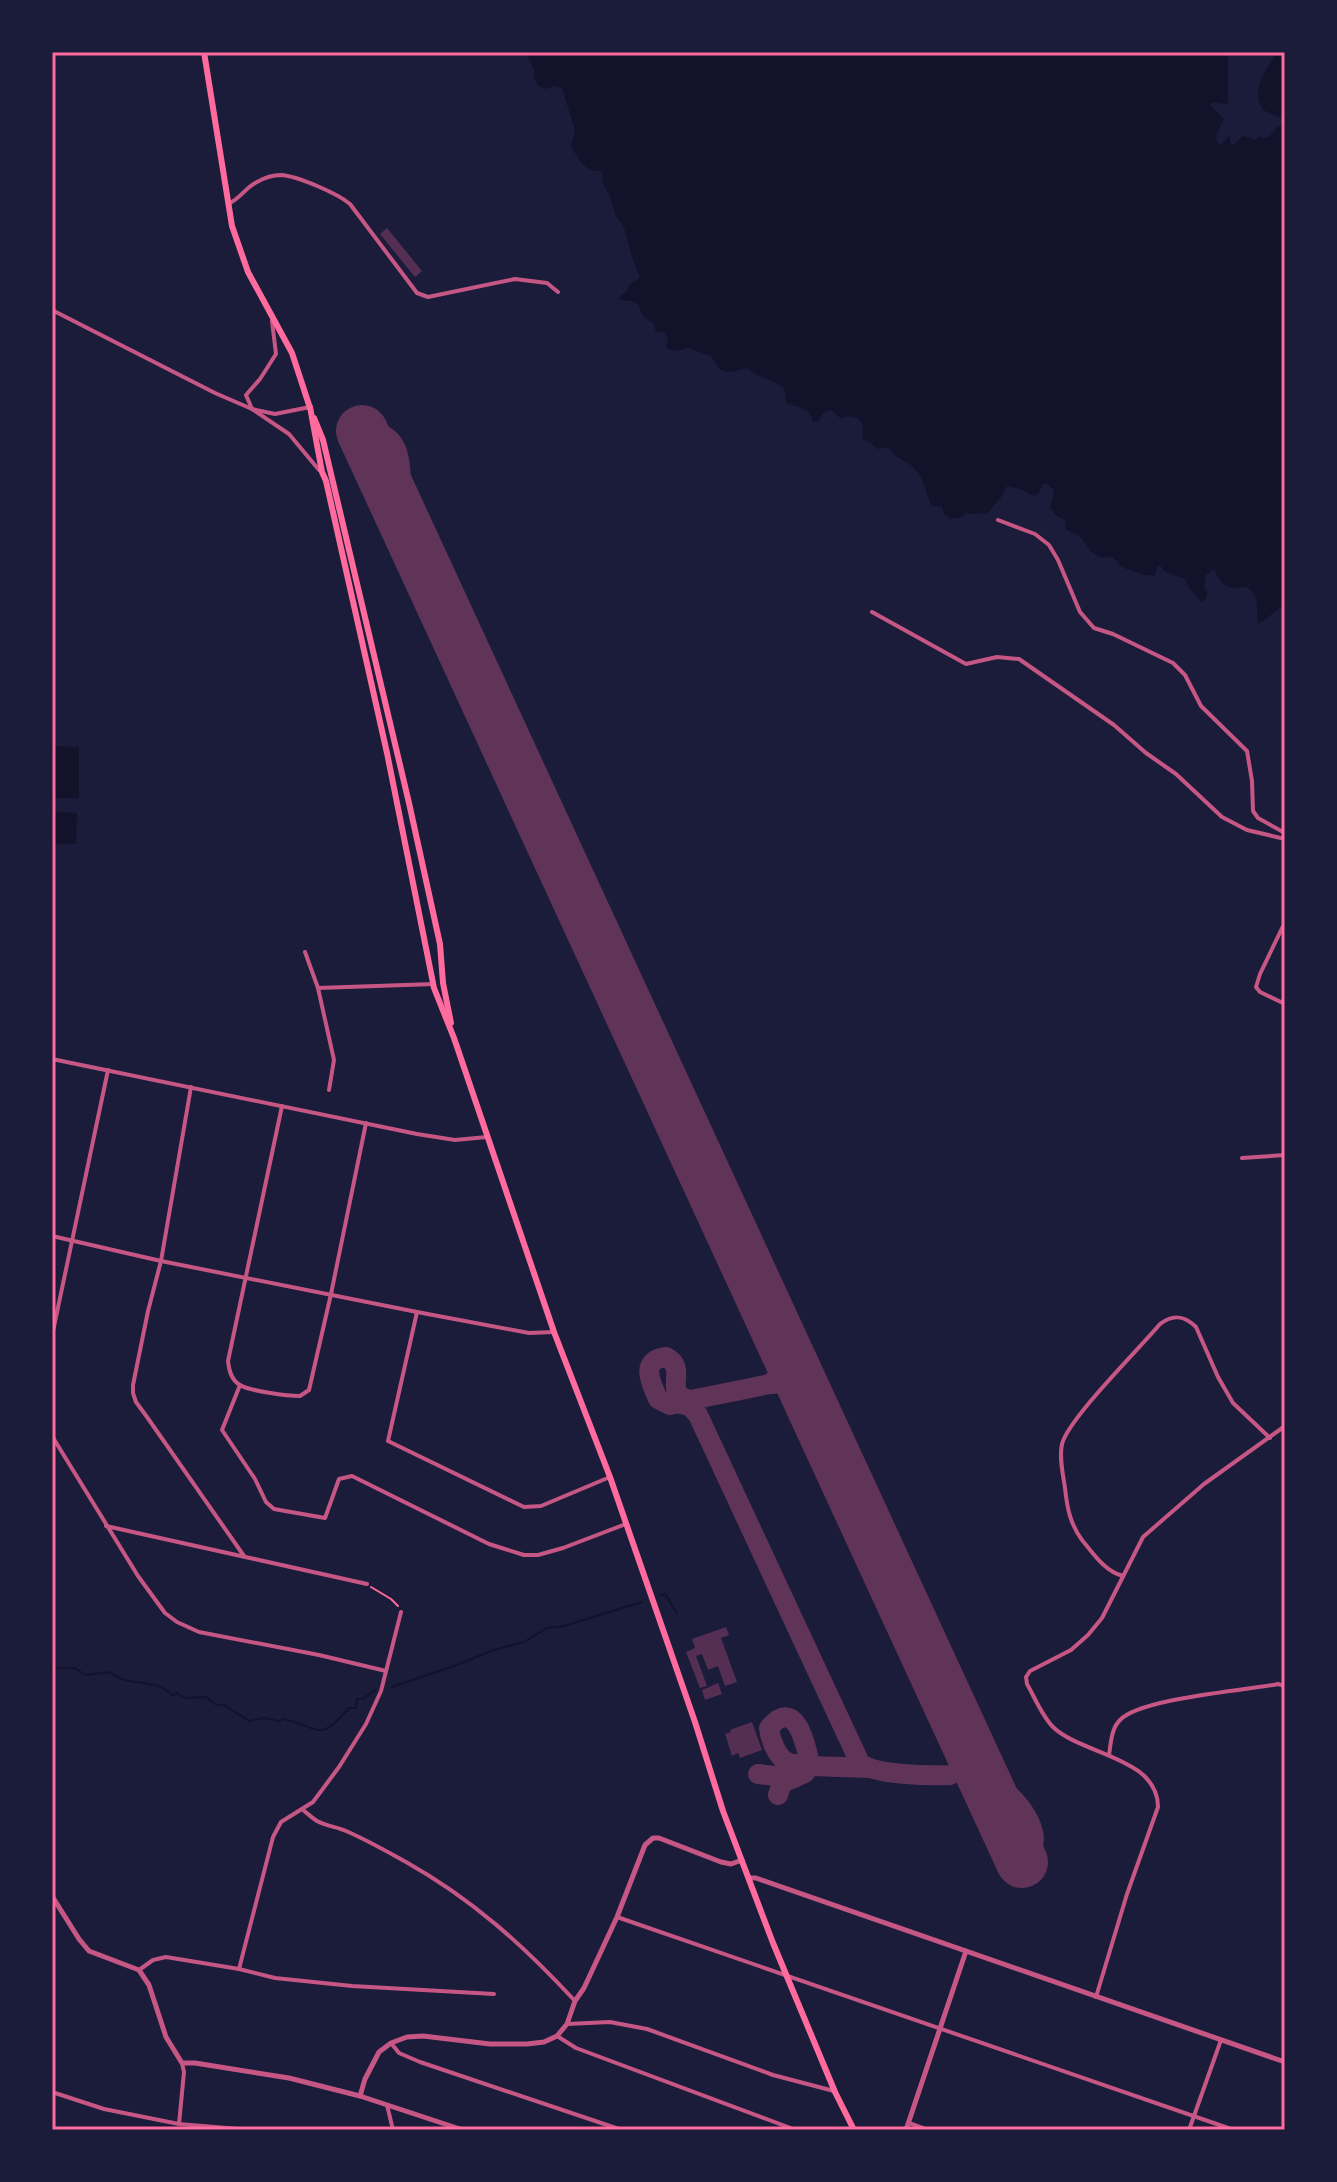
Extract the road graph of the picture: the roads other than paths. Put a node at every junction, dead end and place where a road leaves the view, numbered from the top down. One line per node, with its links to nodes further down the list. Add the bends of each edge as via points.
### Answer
1 (204, 52): 2 (main road)
2 (228, 204): 3 (street, via 254,183 283,175 350,204 417,293 428,297 515,279 547,283); 5 (main road, via 248,272)
3 (558, 292)
4 (52, 310): 7 (street)
5 (270, 311): 6 (main road, via 292,353); 7 (street, via 276,354 246,395)
6 (310, 407): 7 (street, via 275,414); 8 (main road); 18 (main road, via 323,440 409,803)
7 (252, 409): 8 (street, via 289,434)
8 (322, 472): 15 (main road)
9 (998, 520): 11 (street, via 1049,545 1080,612 1094,628 1180,669 1201,706 1247,751 1253,811)
10 (872, 612): 12 (street, via 966,664 997,657 1019,659 1114,725 1222,817 1247,830)
11 (1285, 833)
12 (1285, 839)
13 (1285, 922): 17 (street, via 1256,987)
14 (305, 952): 16 (street)
15 (434, 984): 16 (street); 18 (main road)
16 (318, 988): 22 (street, via 334,1060)
17 (1285, 1004)
18 (454, 1038): 25 (main road)
19 (52, 1059): 20 (street)
20 (108, 1070): 21 (street); 29 (street)
21 (191, 1087): 23 (street); 30 (street)
22 (329, 1090)
23 (282, 1106): 24 (street); 31 (street)
24 (366, 1123): 25 (street, via 455,1140); 32 (street)
25 (487, 1137): 34 (main road)
26 (1285, 1155): 27 (street)
27 (1242, 1158)
28 (52, 1236): 29 (street)
29 (72, 1239): 30 (street); 35 (street)
30 (161, 1261): 31 (street); 44 (street, via 133,1393)
31 (245, 1277): 32 (street); 36 (street, via 228,1361 230,1374)
32 (331, 1294): 33 (street); 36 (street, via 309,1390 285,1396)
33 (417, 1312): 34 (street, via 529,1333); 41 (street, via 388,1441 524,1507 541,1506)
34 (554, 1332): 41 (main road)
35 (52, 1336)
36 (240, 1385): 42 (street, via 222,1430 274,1509 325,1518 339,1479 352,1476 489,1544 524,1555 563,1548)
37 (1283, 1428): 39 (street); 40 (street)
38 (52, 1436): 43 (street)
39 (1285, 1436)
40 (1270, 1438): 45 (street, via 1204,1484 1143,1537); 45 (street, via 1233,1403 1196,1327 1181,1316 1160,1324 1065,1434 1061,1452 1074,1529 1103,1564)
41 (610, 1477): 42 (main road)
42 (626, 1524): 52 (main road)
43 (106, 1526): 44 (street); 48 (street, via 154,1600 177,1622 199,1632)
44 (244, 1556): 46 (street)
45 (1123, 1576): 50 (street, via 1088,1635 1026,1677 1052,1726)
46 (367, 1584)
47 (401, 1612): 48 (street)
48 (386, 1671): 51 (street, via 361,1733)
49 (1285, 1686): 50 (street, via 1136,1709 1118,1721)
50 (1109, 1755): 61 (street, via 1146,1777 1158,1807)
51 (303, 1810): 57 (street, via 281,1822 273,1837); 62 (street, via 405,1861 471,1903 522,1945)
52 (742, 1860): 53 (main road); 55 (street, via 721,1862 653,1838 645,1845)
53 (749, 1878): 56 (street); 59 (main road)
54 (52, 1896): 58 (street, via 89,1951)
55 (617, 1917): 59 (street); 62 (street)
56 (966, 1951): 61 (street); 64 (street)
57 (239, 1969): 58 (street, via 166,1957); 60 (street, via 352,1986)
58 (139, 1970): 69 (street)
59 (788, 1977): 64 (street); 71 (main road)
60 (494, 1994)
61 (1096, 1997): 66 (street)
62 (575, 2001): 63 (street)
63 (567, 2024): 65 (street); 71 (street, via 610,2022 647,2029)
64 (940, 2030): 74 (street); 76 (street)
65 (557, 2036): 67 (street, via 527,2044 423,2036); 81 (street, via 576,2048)
66 (1221, 2040): 68 (street); 74 (street)
67 (391, 2043): 72 (street, via 379,2052); 80 (street, via 420,2062)
68 (1285, 2062)
69 (182, 2063): 72 (street, via 289,2078); 75 (street)
70 (52, 2092): 75 (street)
71 (835, 2092): 82 (main road)
72 (360, 2096): 73 (street)
73 (386, 2104): 78 (street); 79 (street)
74 (1193, 2116): 84 (street); 85 (street)
75 (179, 2124): 77 (street)
76 (907, 2127): 83 (street)
77 (251, 2130)
78 (393, 2130)
79 (463, 2130)
80 (622, 2130)
81 (796, 2130)
82 (854, 2130)
83 (928, 2130)
84 (1189, 2130)
85 (1234, 2130)

